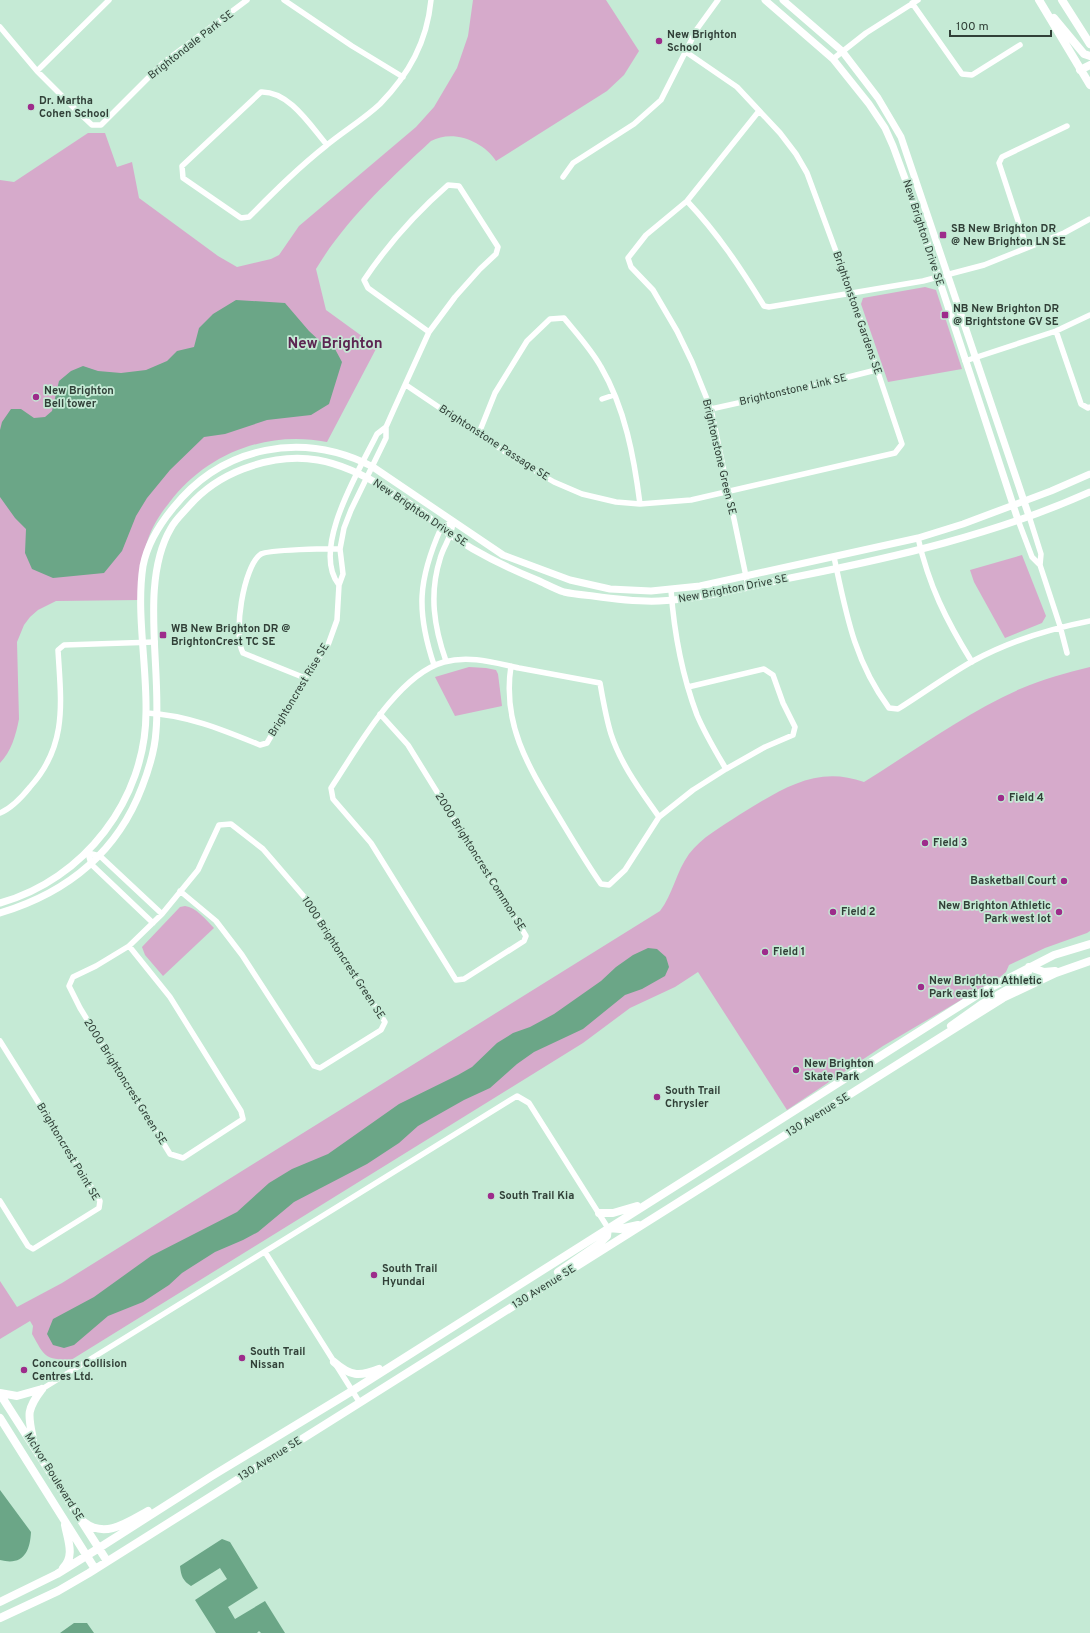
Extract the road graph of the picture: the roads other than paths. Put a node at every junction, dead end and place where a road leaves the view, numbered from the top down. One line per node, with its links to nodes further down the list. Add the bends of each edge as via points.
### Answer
1 (110, 0): 20 (street)
2 (247, 0): 20 (street, Brightondale Park SE, via 163,63 101,125 92,125)
3 (284, 0): 21 (street, via 352,46)
4 (431, 0): 21 (street, via 429,22 417,54)
5 (718, 0): 15 (street, via 697,29)
6 (765, 0): 17 (street, New Brighton Drive SE)
7 (783, 0): 14 (street, New Brighton Drive SE)
8 (1039, 0): 16 (main road, via 1084,54); 19 (main road)
9 (1062, 0): 12 (main road)
10 (915, 2): 13 (street, via 962,74 972,75); 14 (street)
11 (0, 27): 20 (street, Brightondale Park SE)
12 (1090, 44)
13 (1020, 45)
14 (842, 51): 17 (street); 30 (street, New Brighton Drive SE, via 878,98 901,137)
15 (686, 52): 23 (street, Brightonstone Gardens SE, via 737,87); 26 (street, via 661,100 634,124 573,163)
16 (1090, 56)
17 (834, 59): 31 (street, New Brighton Drive SE, via 885,128 903,170)
18 (1090, 65): 19 (main road)
19 (1080, 70): 22 (main road)
20 (37, 71)
21 (403, 76): 25 (street, via 379,104)
22 (1090, 85)
23 (759, 111): 27 (street, Brightonstone Green SE); 32 (street, Brightonstone Gardens SE, via 796,154 808,173)
24 (1067, 126): 29 (street, via 1002,157 999,163)
25 (327, 145): 25 (street, via 289,177 249,217 241,218 183,178 182,174 182,166 261,92 272,92 297,110)
26 (564, 177)
27 (687, 200): 32 (street, via 723,241 764,306); 43 (street, Brightonstone Green SE, via 646,235 628,258 631,267 652,290 677,331)
28 (1090, 219): 29 (street)
29 (1028, 248): 30 (street, via 984,265)
30 (947, 275): 31 (street); 36 (street, New Brighton Drive SE)
31 (938, 277): 32 (street); 37 (street, New Brighton Drive SE)
32 (851, 292): 38 (street, Brightonstone Gardens SE)
33 (1090, 315): 34 (street)
34 (1056, 331): 36 (street); 42 (street, via 1081,404)
35 (429, 332): 35 (street, via 455,297 496,254 498,247 459,186 448,185 428,203 384,252 364,280 368,288); 39 (street)
36 (975, 358): 37 (street); 53 (street, New Brighton Drive SE)
37 (965, 361): 55 (street, New Brighton Drive SE)
38 (876, 370): 43 (street, Brightonstone Link SE); 51 (street, Brightonstone Gardens SE, via 902,444 894,453)
39 (406, 385): 44 (street); 45 (street, Brightonstone Passage SE)
40 (614, 395): 41 (street); 45 (street, via 601,367 580,337 564,318 550,319 527,341 510,366 495,393); 54 (street, via 627,429)
41 (602, 399)
42 (1090, 407)
43 (711, 409): 51 (street, Brightonstone Green SE)
44 (386, 427): 46 (street, Brightoncrest Rise SE, via 377,434); 47 (street, Brightoncrest Rise SE, via 386,438)
45 (479, 433): 54 (street, Brightonstone Passage SE, via 554,482 582,494 616,502)
46 (363, 462): 47 (street, New Brighton Drive SE); 48 (street, Brightoncrest Rise SE); 75 (street, New Brighton Drive SE, via 317,448 276,448 252,452 197,483 166,516 152,539 143,566)
47 (373, 467): 50 (street, Brightoncrest Rise SE); 58 (street, New Brighton Drive SE)
48 (358, 472): 50 (street, New Brighton Drive SE); 62 (street, Brightoncrest Rise SE, via 341,507); 76 (street, New Brighton Drive SE, via 340,464 315,459 270,460 228,474 195,499 170,528 162,550 156,574)
49 (1090, 474): 53 (street, New Brighton Drive SE)
50 (368, 478): 59 (street, New Brighton Drive SE, via 422,511); 63 (street, Brightoncrest Rise SE, via 351,510)
51 (728, 492): 54 (street, Brightonstone Passage SE, via 691,500); 68 (street, Brightonstone Green SE)
52 (1090, 492): 56 (street, New Brighton Drive SE)
53 (1024, 502): 55 (street, New Brighton Drive SE); 56 (street, New Brighton Drive SE)
54 (640, 504)
55 (1013, 506): 57 (street, New Brighton Drive SE); 61 (street, New Brighton Drive SE)
56 (1029, 516): 57 (street, New Brighton Drive SE); 66 (street, via 1041,554)
57 (1018, 520): 64 (street, New Brighton Drive SE); 66 (street, via 1032,557)
58 (453, 522): 59 (street); 60 (street); 71 (street, New Brighton Drive SE, via 503,555 570,580 610,589)
59 (441, 528): 60 (street, New Brighton Drive SE); 80 (street, via 426,565 422,588 421,615)
60 (452, 535): 72 (street, New Brighton Drive SE, via 485,557 564,592 614,599); 78 (street, via 441,555 434,586 437,636)
61 (918, 538): 64 (street); 65 (street, New Brighton Drive SE)
62 (330, 548): 63 (street); 69 (street, Brightoncrest Rise SE, via 332,577); 82 (street, via 262,553 255,559 242,595 239,625 243,653)
63 (340, 549): 69 (street, Brightoncrest Rise SE, via 343,574)
64 (920, 550): 67 (street, New Brighton Drive SE); 79 (street, via 935,595)
65 (834, 557): 67 (street); 68 (street, New Brighton Drive SE)
66 (1040, 565): 74 (street)
67 (836, 569): 70 (street, New Brighton Drive SE); 79 (street, via 859,658 889,708 898,709)
68 (746, 575): 70 (street, Brightonstone Green SE); 71 (street, New Brighton Drive SE)
69 (339, 585): 82 (street, Brightoncrest Rise SE, via 337,620 328,645)
70 (748, 586): 72 (street, New Brighton Drive SE)
71 (671, 590): 72 (street)
72 (672, 600): 83 (street, via 682,668)
73 (1090, 621): 74 (street)
74 (1060, 626): 77 (street); 79 (street, via 1028,636)
75 (143, 642): 76 (street); 84 (street, New Brighton Drive SE); 88 (street, via 64,645 58,650 60,727 54,746 46,766 34,783 20,800)
76 (155, 642): 85 (street, New Brighton Drive SE)
77 (1067, 654)
78 (446, 661): 80 (street, 2000 Brightoncrest Common SE); 81 (street, 2000 Brightoncrest Common SE, via 490,661)
79 (972, 662)
80 (434, 665): 86 (street, 2000 Brightoncrest Common SE, via 409,682)
81 (511, 666): 89 (street, 2000 Brightoncrest Common SE, via 600,683 611,734 619,754 633,780); 89 (street, via 508,686 510,711 525,760 601,884 609,885 625,870)
82 (305, 678): 85 (street, Brightoncrest Rise SE, via 267,743 260,745 197,721)
83 (688, 687): 87 (street, via 698,716); 87 (street, via 764,669 773,675 795,727 793,735)
84 (146, 713): 85 (street, Brightoncrest Rise SE); 90 (street, New Brighton Drive SE, via 141,754 129,790 110,825)
85 (158, 714): 91 (street, New Brighton Drive SE, via 152,758 139,794 126,820)
86 (380, 714): 86 (street, 2000 Brightoncrest Common SE, via 331,788 333,799 371,843 456,980 464,979 524,941 526,936 408,745)
87 (726, 769): 89 (street, via 693,790)
88 (0, 813)
89 (659, 817)
90 (88, 853): 91 (street); 92 (street); 94 (street, New Brighton Drive SE, via 50,881 30,892)
91 (100, 856): 92 (street, New Brighton Drive SE); 96 (street)
92 (91, 864): 95 (street, New Brighton Drive SE, via 56,890 33,902); 97 (street)
93 (180, 891): 93 (street, 1000 Brightoncrest Green SE, via 198,870 219,825 231,824 263,849 306,898 385,1022 381,1030 320,1068 314,1066 242,955 216,921); 96 (street, 1000 Brightoncrest Green SE)
94 (0, 903)
95 (0, 913)
96 (162, 914): 97 (street, 1000 Brightoncrest Green SE)
97 (153, 923): 99 (street, 2000 Brightoncrest Green SE)
98 (1090, 944): 101 (main road, 130 Avenue SE)
99 (129, 946): 99 (street, 2000 Brightoncrest Green SE, via 73,977 69,986 170,1154 183,1158 243,1119 241,1111 170,996)
100 (1090, 961): 102 (main road, 130 Avenue SE)
101 (1029, 967): 102 (main road, via 1044,972); 104 (main road, via 1028,977 964,1016); 106 (main road, 130 Avenue SE, via 980,993)
102 (1062, 970): 104 (main road, 130 Avenue SE, via 1003,998)
103 (0, 1041): 105 (street, Brightoncrest Point SE, via 100,1201 99,1208 33,1249 28,1246)
104 (935, 1041): 108 (main road, 130 Avenue SE)
105 (0, 1201)
106 (649, 1202): 107 (main road, via 613,1213); 109 (main road, 130 Avenue SE)
107 (599, 1213): 109 (street); 110 (street, via 529,1103 517,1096)
108 (646, 1223): 109 (main road, via 620,1230); 111 (main road, 130 Avenue SE)
109 (608, 1228): 111 (main road, via 607,1236 599,1244 534,1288); 112 (main road, 130 Avenue SE)
110 (265, 1252): 113 (street); 114 (street)
111 (506, 1311): 117 (main road, 130 Avenue SE)
112 (398, 1361): 113 (main road, via 360,1374 345,1372); 115 (main road, 130 Avenue SE)
113 (334, 1362): 115 (street)
114 (42, 1389): 116 (main road, via 17,1396); 119 (main road, via 32,1403 29,1417)
115 (352, 1391): 117 (street); 120 (main road, 130 Avenue SE)
116 (0, 1393): 119 (main road, McIvor Boulevard SE)
117 (360, 1403): 125 (main road, 130 Avenue SE)
118 (0, 1418): 121 (main road, McIvor Boulevard SE)
119 (33, 1444): 122 (main road, McIvor Boulevard SE)
120 (212, 1476): 122 (main road, 130 Avenue SE, via 111,1529 98,1530); 123 (main road, 130 Avenue SE)
121 (63, 1519): 124 (main road, McIvor Boulevard SE); 127 (main road, via 71,1553 68,1563)
122 (81, 1520): 123 (main road, McIvor Boulevard SE)
123 (99, 1548): 124 (main road, 130 Avenue SE); 125 (main road, McIvor Boulevard SE)
124 (86, 1556): 126 (main road, McIvor Boulevard SE); 127 (main road, 130 Avenue SE)
125 (108, 1561): 126 (main road, 130 Avenue SE)
126 (95, 1569): 129 (main road, 130 Avenue SE, via 58,1591)
127 (57, 1574): 128 (main road, 130 Avenue SE)
128 (0, 1602)
129 (0, 1618)

